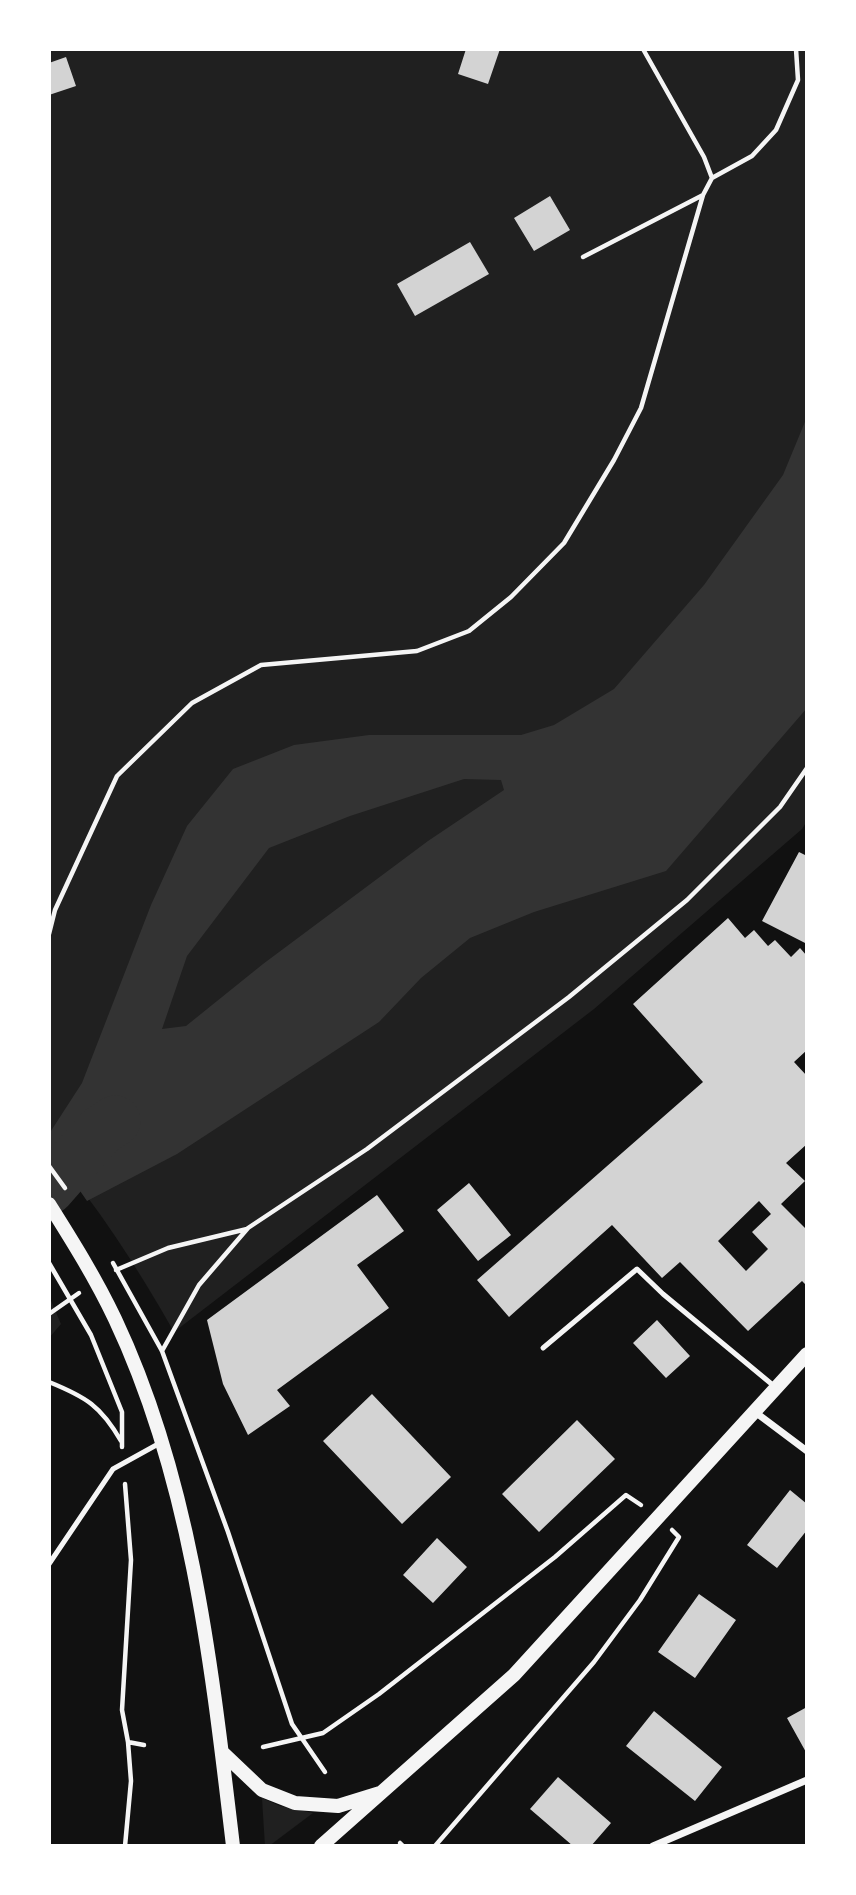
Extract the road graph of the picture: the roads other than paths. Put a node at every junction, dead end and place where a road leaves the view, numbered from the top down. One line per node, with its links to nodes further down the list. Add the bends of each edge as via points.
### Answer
1 (49, 1204): 6 (main road, via 116,1320)
2 (543, 1348): 4 (lane, via 637,1269)
3 (807, 1354): 4 (main road)
4 (777, 1388): 5 (main road)
5 (755, 1412): 7 (street); 11 (main road, via 514,1675)
6 (163, 1441): 8 (lane, via 113,1469); 9 (main road, via 188,1544)
7 (807, 1451)
8 (49, 1564)
9 (222, 1752): 11 (main road, via 262,1790 295,1803 338,1806); 12 (main road)
10 (807, 1780): 14 (street)
11 (386, 1791): 13 (main road)
12 (233, 1846)
13 (321, 1846)
14 (653, 1846)

